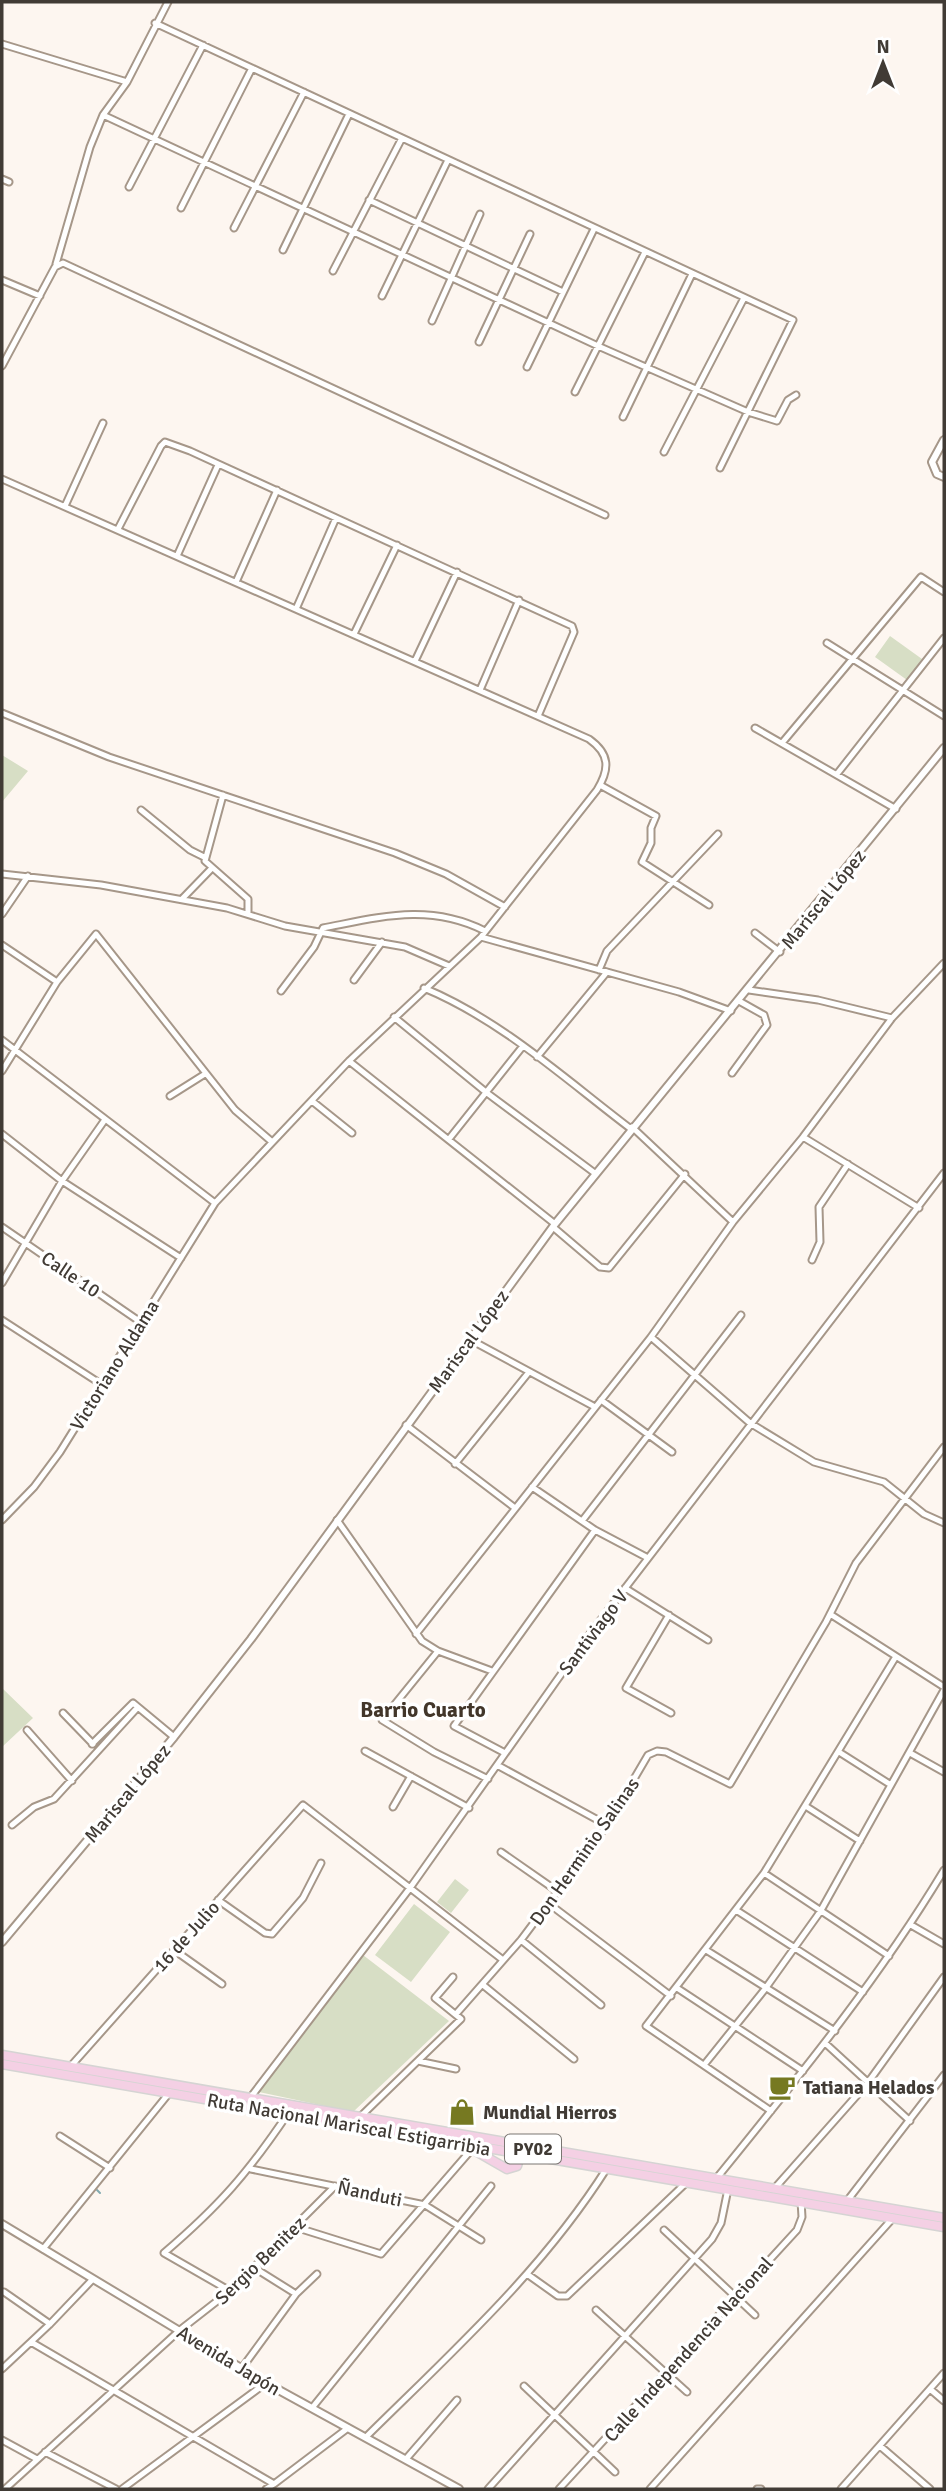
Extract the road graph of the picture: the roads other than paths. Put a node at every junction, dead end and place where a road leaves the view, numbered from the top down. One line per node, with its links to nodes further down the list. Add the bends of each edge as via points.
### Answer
1 (168, 2): 2 (street)
2 (155, 23): 4 (street); 6 (street)
3 (2, 44): 6 (street)
4 (203, 45): 5 (street); 11 (street)
5 (252, 68): 7 (street); 13 (street)
6 (127, 82): 9 (street)
7 (304, 92): 8 (street); 14 (street)
8 (349, 114): 10 (street); 18 (street)
9 (103, 115): 11 (street); 29 (street, via 78,182)
10 (402, 138): 12 (street); 16 (street)
11 (154, 139): 13 (street); 15 (street)
12 (448, 160): 20 (street); 22 (street)
13 (205, 162): 14 (street); 17 (street)
14 (255, 186): 18 (street); 21 (street)
15 (129, 187)
16 (369, 200): 20 (street); 23 (street)
17 (181, 208)
18 (303, 209): 23 (street); 26 (street)
19 (480, 214): 25 (street)
20 (417, 223): 25 (street); 28 (street)
21 (234, 228)
22 (594, 229): 27 (street); 35 (street)
23 (353, 232): 28 (street); 31 (street)
24 (530, 234): 30 (street)
25 (466, 246): 30 (street); 33 (street)
26 (284, 250)
27 (645, 252): 32 (street); 43 (street)
28 (402, 255): 33 (street); 37 (street)
29 (55, 267): 36 (street); 61 (street, via 63,263)
30 (514, 269): 35 (street); 39 (street)
31 (333, 271)
32 (692, 274): 38 (street); 46 (street)
33 (451, 278): 39 (street); 40 (street)
34 (2, 280): 36 (street)
35 (563, 292): 41 (street)
36 (40, 296): 44 (street)
37 (382, 296)
38 (744, 298): 47 (street); 50 (street, via 793,320)
39 (499, 300): 41 (street); 42 (street)
40 (432, 321)
41 (548, 323): 43 (street); 45 (street)
42 (479, 342)
43 (598, 346): 46 (street); 48 (street)
44 (2, 366)
45 (527, 367)
46 (647, 367): 47 (street); 51 (street)
47 (697, 389): 50 (street); 54 (street)
48 (575, 391)
49 (796, 395): 50 (street, via 788,400 777,421)
50 (748, 412): 56 (street)
51 (623, 416)
52 (103, 423): 60 (street)
53 (944, 440): 57 (street, via 932,462 937,474)
54 (664, 452)
55 (218, 465): 59 (street); 63 (street, via 165,442); 65 (street)
56 (720, 468)
57 (944, 477)
58 (2, 479): 60 (street)
59 (277, 490): 62 (street); 67 (street)
60 (65, 506): 63 (street)
61 (605, 515)
62 (336, 518): 64 (street); 70 (street)
63 (118, 529): 65 (street)
64 (397, 545): 66 (street); 71 (street)
65 (177, 556): 67 (street)
66 (457, 572): 69 (street); 75 (street)
67 (236, 582): 70 (street)
68 (944, 592): 74 (street, via 920,577)
69 (519, 600): 76 (street); 79 (street, via 566,622 574,632)
70 (296, 609): 71 (street)
71 (354, 635): 75 (street)
72 (944, 638): 77 (street)
73 (827, 643): 74 (street)
74 (853, 658): 77 (street); 82 (street)
75 (415, 661): 76 (street)
76 (480, 690): 79 (street)
77 (904, 690): 80 (street); 84 (street)
78 (2, 713): 86 (street, via 110,757)
79 (538, 716): 85 (street, via 599,746 608,762)
80 (944, 716)
81 (755, 728): 82 (street)
82 (782, 743): 84 (street)
83 (944, 748): 87 (street, Mariscal López)
84 (837, 774): 87 (street)
85 (600, 785): 94 (street, via 654,813 651,844 642,862); 97 (street, Victoriano Aldama)
86 (223, 795): 90 (street); 97 (street, via 394,853 446,874)
87 (896, 808): 105 (street, Mariscal López)
88 (141, 810): 90 (street)
89 (718, 834): 94 (street)
90 (204, 857): 91 (street)
91 (212, 868): 95 (street); 99 (street, via 247,899)
92 (2, 874): 93 (street)
93 (28, 876): 95 (street); 98 (street)
94 (673, 880): 96 (street); 108 (street, via 607,951)
95 (182, 899): 99 (street)
96 (709, 905)
97 (505, 907): 102 (street, Victoriano Aldama)
98 (2, 914)
99 (247, 914): 100 (street)
100 (321, 931): 102 (street, via 409,912 473,925); 103 (street); 114 (street)
101 (755, 933): 105 (street)
102 (483, 934): 107 (street, Victoriano Aldama); 108 (street)
103 (382, 942): 107 (street); 110 (street)
104 (2, 945): 111 (street)
105 (780, 952): 113 (street, Mariscal López)
106 (944, 963): 118 (street)
107 (449, 966): 112 (street, Victoriano Aldama)
108 (599, 970): 109 (street)
109 (607, 972): 116 (street); 122 (street)
110 (354, 980)
111 (57, 982): 121 (street); 126 (street, via 96,934)
112 (424, 988): 117 (street, Victoriano Aldama); 120 (street, via 455,1001)
113 (749, 990): 115 (street, Mariscal López); 118 (street)
114 (281, 991)
115 (739, 1002): 116 (street, Mariscal López); 125 (street, via 764,1015 767,1025)
116 (731, 1011): 131 (street, Mariscal López)
117 (394, 1017): 123 (street, Victoriano Aldama); 127 (street)
118 (892, 1018): 134 (street)
119 (2, 1040): 121 (street)
120 (523, 1046): 122 (street); 127 (street)
121 (16, 1050): 124 (street); 130 (street)
122 (537, 1057): 131 (street)
123 (349, 1061): 129 (street, Victoriano Aldama); 135 (street)
124 (2, 1071)
125 (732, 1073)
126 (205, 1074): 128 (street); 136 (street, via 235,1110)
127 (487, 1093): 135 (street); 139 (street)
128 (170, 1096)
129 (312, 1101): 132 (street); 136 (street, Victoriano Aldama)
130 (104, 1121): 141 (street); 142 (street)
131 (632, 1128): 139 (street, Mariscal López); 140 (street)
132 (352, 1133)
133 (2, 1135): 141 (street)
134 (803, 1137): 137 (street); 144 (street)
135 (449, 1139): 145 (street)
136 (271, 1141): 142 (street, Victoriano Aldama)
137 (848, 1164): 143 (street); 149 (street, via 819,1207 820,1242)
138 (944, 1173): 143 (street, Santiviago V)
139 (596, 1174): 145 (street, Mariscal López)
140 (685, 1174): 144 (street); 145 (street, via 609,1268 600,1267)
141 (62, 1181): 147 (street); 148 (street)
142 (215, 1203): 148 (street, Victoriano Aldama)
143 (919, 1208): 161 (street, Santiviago V)
144 (733, 1223): 154 (street)
145 (554, 1225): 155 (street, Mariscal López)
146 (2, 1227): 147 (street, Calle 10)
147 (25, 1242): 150 (street); 153 (street, Calle 10)
148 (181, 1258): 153 (street, Victoriano Aldama)
149 (812, 1260)
150 (2, 1283)
151 (741, 1315): 157 (street)
152 (2, 1320): 158 (street)
153 (139, 1321): 158 (street, Victoriano Aldama)
154 (651, 1337): 157 (street); 159 (street)
155 (469, 1339): 156 (street); 162 (street, Mariscal López)
156 (529, 1372): 160 (street); 166 (street)
157 (694, 1375): 161 (street); 163 (street)
158 (101, 1384): 170 (street, Victoriano Aldama, via 60,1452)
159 (601, 1400): 160 (street); 163 (street)
160 (595, 1408): 167 (street)
161 (750, 1423): 168 (street, via 814,1462 874,1478); 175 (street, Santiviago V)
162 (406, 1425): 166 (street); 171 (street, Mariscal López)
163 (649, 1434): 165 (street); 172 (street)
164 (944, 1447): 168 (street)
165 (672, 1452)
166 (455, 1464): 169 (street)
167 (532, 1487): 169 (street); 172 (street)
168 (905, 1496): 173 (street, via 924,1514); 178 (street, via 856,1563)
169 (515, 1508): 179 (street)
170 (2, 1520)
171 (337, 1520): 179 (street); 189 (street, Mariscal López)
172 (582, 1521): 174 (street)
173 (944, 1523)
174 (595, 1530): 175 (street); 183 (street)
175 (648, 1558): 176 (street, Santiviago V)
176 (625, 1588): 177 (street); 193 (street, Santiviago V)
177 (668, 1615): 180 (street); 187 (street, via 626,1688)
178 (830, 1615): 182 (street); 206 (street, Don Herminio Salinas, via 730,1784 657,1751 643,1761)
179 (416, 1634): 181 (street)
180 (708, 1640)
181 (438, 1651): 183 (street); 199 (street, via 382,1720)
182 (895, 1658): 184 (street); 194 (street)
183 (492, 1671): 193 (street, via 454,1726)
184 (944, 1689): 195 (street)
185 (138, 1707): 189 (street); 190 (street, via 129,1704); 191 (street)
186 (63, 1713): 190 (street)
187 (671, 1713)
188 (27, 1730): 200 (street)
189 (174, 1737): 220 (street, Mariscal López)
190 (92, 1744): 191 (street)
191 (100, 1751): 200 (street)
192 (365, 1751): 198 (street)
193 (505, 1752): 196 (street, Santiviago V)
194 (839, 1752): 201 (street); 203 (street)
195 (909, 1753): 197 (street); 201 (street)
196 (497, 1765): 199 (street, Santiviago V); 206 (street)
197 (944, 1772)
198 (411, 1776): 202 (street); 204 (street)
199 (488, 1779): 204 (street, Santiviago V)
200 (72, 1781): 205 (street, via 54,1799 34,1807)
201 (891, 1785): 207 (street)
202 (393, 1807)
203 (807, 1807): 207 (street); 211 (street)
204 (469, 1808): 212 (street, Santiviago V)
205 (12, 1825)
206 (607, 1825): 213 (street, Don Herminio Salinas)
207 (860, 1841): 217 (street)
208 (501, 1852): 213 (street)
209 (321, 1863): 214 (street, via 303,1898 272,1934)
210 (944, 1870): 218 (street)
211 (764, 1873): 216 (street); 217 (street)
212 (410, 1888): 214 (street, 16 de Julio, via 303,1805); 226 (street); 251 (street, Santiviago V)
213 (557, 1891): 215 (street, Don Herminio Salinas)
214 (218, 1900): 223 (street, 16 de Julio)
215 (548, 1903): 219 (street, Don Herminio Salinas); 234 (street)
216 (736, 1910): 222 (street); 224 (street)
217 (820, 1912): 222 (street); 225 (street)
218 (911, 1925): 221 (street); 225 (street)
219 (521, 1940): 226 (street, Don Herminio Salinas); 235 (street)
220 (2, 1942)
221 (944, 1944)
222 (795, 1949): 232 (street); 233 (street)
223 (174, 1950): 229 (street); 245 (street, 16 de Julio)
224 (706, 1950): 231 (street); 232 (street)
225 (889, 1956): 233 (street)
226 (503, 1960): 230 (street, Don Herminio Salinas)
227 (453, 1977): 236 (street, via 435,1998)
228 (944, 1977): 249 (street)
229 (222, 1984)
230 (483, 1985): 236 (street, Don Herminio Salinas); 241 (street)
231 (677, 1988): 234 (street); 237 (street)
232 (765, 1989): 237 (street); 238 (street)
233 (863, 1992): 238 (street)
234 (671, 1996): 244 (street, via 646,2026)
235 (601, 2005)
236 (456, 2014): 242 (street, Don Herminio Salinas, via 461,2018)
237 (735, 2026): 244 (street); 247 (street)
238 (835, 2031): 239 (street)
239 (825, 2043): 247 (street); 249 (street)
240 (2, 2055): 245 (highway, Ruta Nacional Mariscal Estigarribia / PY02)
241 (574, 2059)
242 (418, 2061): 246 (street); 254 (street)
243 (2, 2064): 250 (highway, Ruta Nacional Mariscal Estigarribia / PY02)
244 (704, 2065): 252 (street)
245 (70, 2067): 251 (highway, Ruta Nacional Mariscal Estigarribia / PY02)
246 (456, 2069)
247 (803, 2071): 252 (street)
248 (944, 2075): 255 (street)
249 (867, 2084): 255 (street); 268 (street)
250 (170, 2092): 253 (highway, Ruta Nacional Mariscal Estigarribia / PY02); 260 (street)
251 (250, 2098): 254 (highway, Ruta Nacional Mariscal Estigarribia / PY02)
252 (771, 2111): 263 (street)
253 (289, 2112): 257 (highway, Ruta Nacional Mariscal Estigarribia / PY02); 262 (street)
254 (360, 2116): 259 (highway, Ruta Nacional Mariscal Estigarribia / PY02)
255 (910, 2121): 269 (street)
256 (60, 2136): 260 (street)
257 (462, 2143): 258 (highway); 259 (highway, Ruta Nacional Mariscal Estigarribia / PY02)
258 (472, 2149): 259 (highway, via 507,2169 517,2166); 271 (street)
259 (521, 2151): 261 (highway, Ruta Nacional Mariscal Estigarribia / PY02); 263 (highway, Ruta Nacional Mariscal Estigarribia / PY02)
260 (110, 2168): 280 (street)
261 (607, 2168): 264 (highway, Ruta Nacional Mariscal Estigarribia / PY02); 284 (street, via 559,2238)
262 (251, 2169): 265 (street, Ñanduti); 286 (street, via 212,2212 164,2253)
263 (716, 2179): 268 (highway, Ruta Nacional Mariscal Estigarribia / PY02)
264 (687, 2182): 267 (highway, Ruta Nacional Mariscal Estigarribia / PY02); 284 (street, via 567,2296 558,2296)
265 (335, 2186): 271 (street, Ñanduti); 276 (street, Sergio Benitez)
266 (491, 2186): 275 (street)
267 (728, 2189): 270 (highway, Ruta Nacional Mariscal Estigarribia / PY02); 281 (street, via 721,2222)
268 (775, 2189): 269 (highway, Ruta Nacional Mariscal Estigarribia / PY02)
269 (847, 2201): 273 (highway, Ruta Nacional Mariscal Estigarribia / PY02)
270 (801, 2202): 272 (highway, Ruta Nacional Mariscal Estigarribia / PY02); 289 (street, Calle Independencia Nacional, via 797,2230)
271 (425, 2205): 275 (street, Ñanduti); 276 (street, via 381,2254)
272 (893, 2218): 277 (highway, Ruta Nacional Mariscal Estigarribia / PY02); 327 (street)
273 (944, 2218)
274 (2, 2224): 280 (street, Avenida Japón)
275 (459, 2225): 279 (street, Ñanduti); 307 (street)
276 (295, 2227): 282 (street, Sergio Benitez)
277 (944, 2227)
278 (664, 2230): 281 (street)
279 (481, 2240)
280 (43, 2249): 285 (street, Avenida Japón)
281 (695, 2260): 289 (street); 294 (street)
282 (253, 2267): 286 (street, Sergio Benitez); 288 (street)
283 (317, 2274): 288 (street)
284 (527, 2274): 311 (street)
285 (92, 2280): 292 (street); 293 (street, Avenida Japón)
286 (230, 2291): 293 (street, Sergio Benitez)
287 (4, 2292): 292 (street)
288 (296, 2294): 296 (street)
289 (735, 2297): 291 (street); 298 (street, Calle Independencia Nacional)
290 (596, 2310): 294 (street)
291 (755, 2315)
292 (50, 2325): 295 (street)
293 (180, 2330): 296 (street, Avenida Japón); 303 (street, Sergio Benitez)
294 (626, 2337): 298 (street); 308 (street)
295 (31, 2342): 297 (street); 303 (street)
296 (242, 2368): 300 (street, Avenida Japón)
297 (2, 2369)
298 (665, 2373): 304 (street); 315 (street, Calle Independencia Nacional)
299 (944, 2373): 302 (street)
300 (267, 2383): 307 (street, Avenida Japón); 310 (street)
301 (524, 2386): 308 (street)
302 (930, 2389): 306 (street); 313 (street)
303 (113, 2391): 310 (street); 314 (street, Sergio Benitez)
304 (687, 2392)
305 (457, 2400): 317 (street)
306 (944, 2401)
307 (312, 2408): 309 (street, Avenida Japón)
308 (556, 2417): 315 (street); 325 (street)
309 (348, 2428): 311 (street, Avenida Japón); 319 (street)
310 (193, 2437): 319 (street); 322 (street)
311 (366, 2437): 317 (street, Avenida Japón)
312 (2, 2440): 316 (street)
313 (880, 2446): 328 (street); 329 (street)
314 (45, 2452): 316 (street, Sergio Benitez); 321 (street)
315 (594, 2452): 318 (street); 326 (street, Calle Independencia Nacional)
316 (37, 2459): 320 (street, Sergio Benitez)
317 (406, 2459): 324 (street, Avenida Japón)
318 (615, 2472)
319 (274, 2484): 323 (street)
320 (5, 2489)
321 (116, 2489)
322 (122, 2489)
323 (266, 2489)
324 (459, 2489)
325 (488, 2489)
326 (559, 2489)
327 (650, 2489)
328 (842, 2489)
329 (930, 2489)

